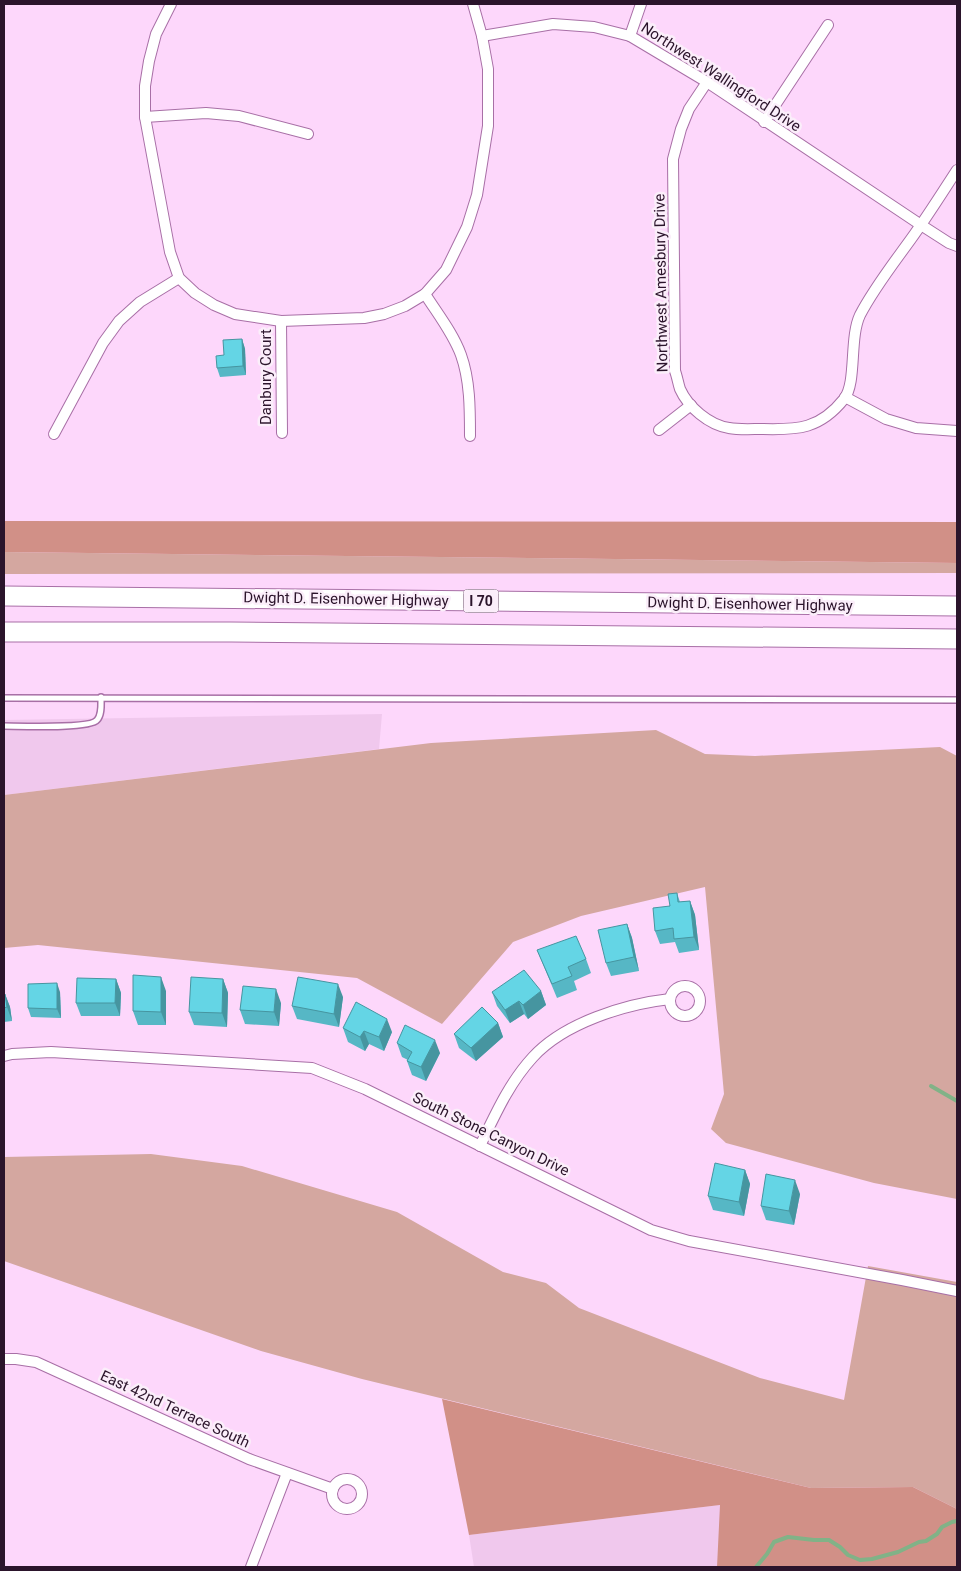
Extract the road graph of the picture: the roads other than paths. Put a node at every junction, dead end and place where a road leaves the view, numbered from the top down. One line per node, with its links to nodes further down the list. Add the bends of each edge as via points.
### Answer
1 (171, 4): 8 (street, via 156,34 145,86)
2 (473, 4): 5 (street)
3 (641, 4): 6 (street)
4 (828, 25): 9 (street)
5 (482, 36): 6 (street, Northwest Wallingford Drive, via 553,24 594,27); 15 (street, via 488,69 488,126 477,195 467,227 446,270)
6 (630, 36): 7 (street, Northwest Wallingford Drive)
7 (707, 82): 9 (street, Northwest Wallingford Drive); 18 (street, Northwest Amesbury Drive, via 689,109 674,159 675,370 680,390)
8 (144, 117): 10 (street, via 206,113 239,116); 14 (street, via 170,252)
9 (764, 122): 12 (street, Northwest Wallingford Drive)
10 (308, 134)
11 (957, 170): 12 (street)
12 (921, 225): 13 (street, Northwest Wallingford Drive); 17 (street, via 859,317 853,341 851,379)
13 (957, 246)
14 (179, 278): 16 (street, via 195,293 235,314); 22 (street, via 140,302 119,321 103,343)
15 (425, 294): 16 (street, via 405,306 364,318); 23 (street, via 461,355 470,407)
16 (281, 321): 21 (street, Danbury Court)
17 (845, 398): 18 (street, Northwest Amesbury Drive, via 819,421 789,430 728,428 713,423); 20 (street, via 886,419 916,428)
18 (691, 405): 19 (street)
19 (659, 430)
20 (957, 431)
21 (282, 433)
22 (54, 434)
23 (470, 436)
24 (4, 596): 25 (highway, Dwight D. Eisenhower Highway / I 70)
25 (957, 606)
26 (4, 632): 27 (highway, I 70)
27 (957, 640)
28 (4, 698): 29 (lane)
29 (101, 698): 30 (lane); 31 (lane, via 100,713 92,724)
30 (957, 700)
31 (4, 726)
32 (670, 999): 34 (street, via 624,1007 556,1037 533,1057 505,1095)
33 (4, 1056): 34 (street, South Stone Canyon Drive, via 51,1052 312,1068 365,1089)
34 (480, 1146): 35 (street, South Stone Canyon Drive, via 652,1230 689,1241)
35 (957, 1291)
36 (4, 1359): 37 (street, East 42nd Terrace South, via 36,1362 248,1460)
37 (287, 1473): 38 (street, East 42nd Terrace South); 39 (street)
38 (333, 1489)
39 (251, 1567)

